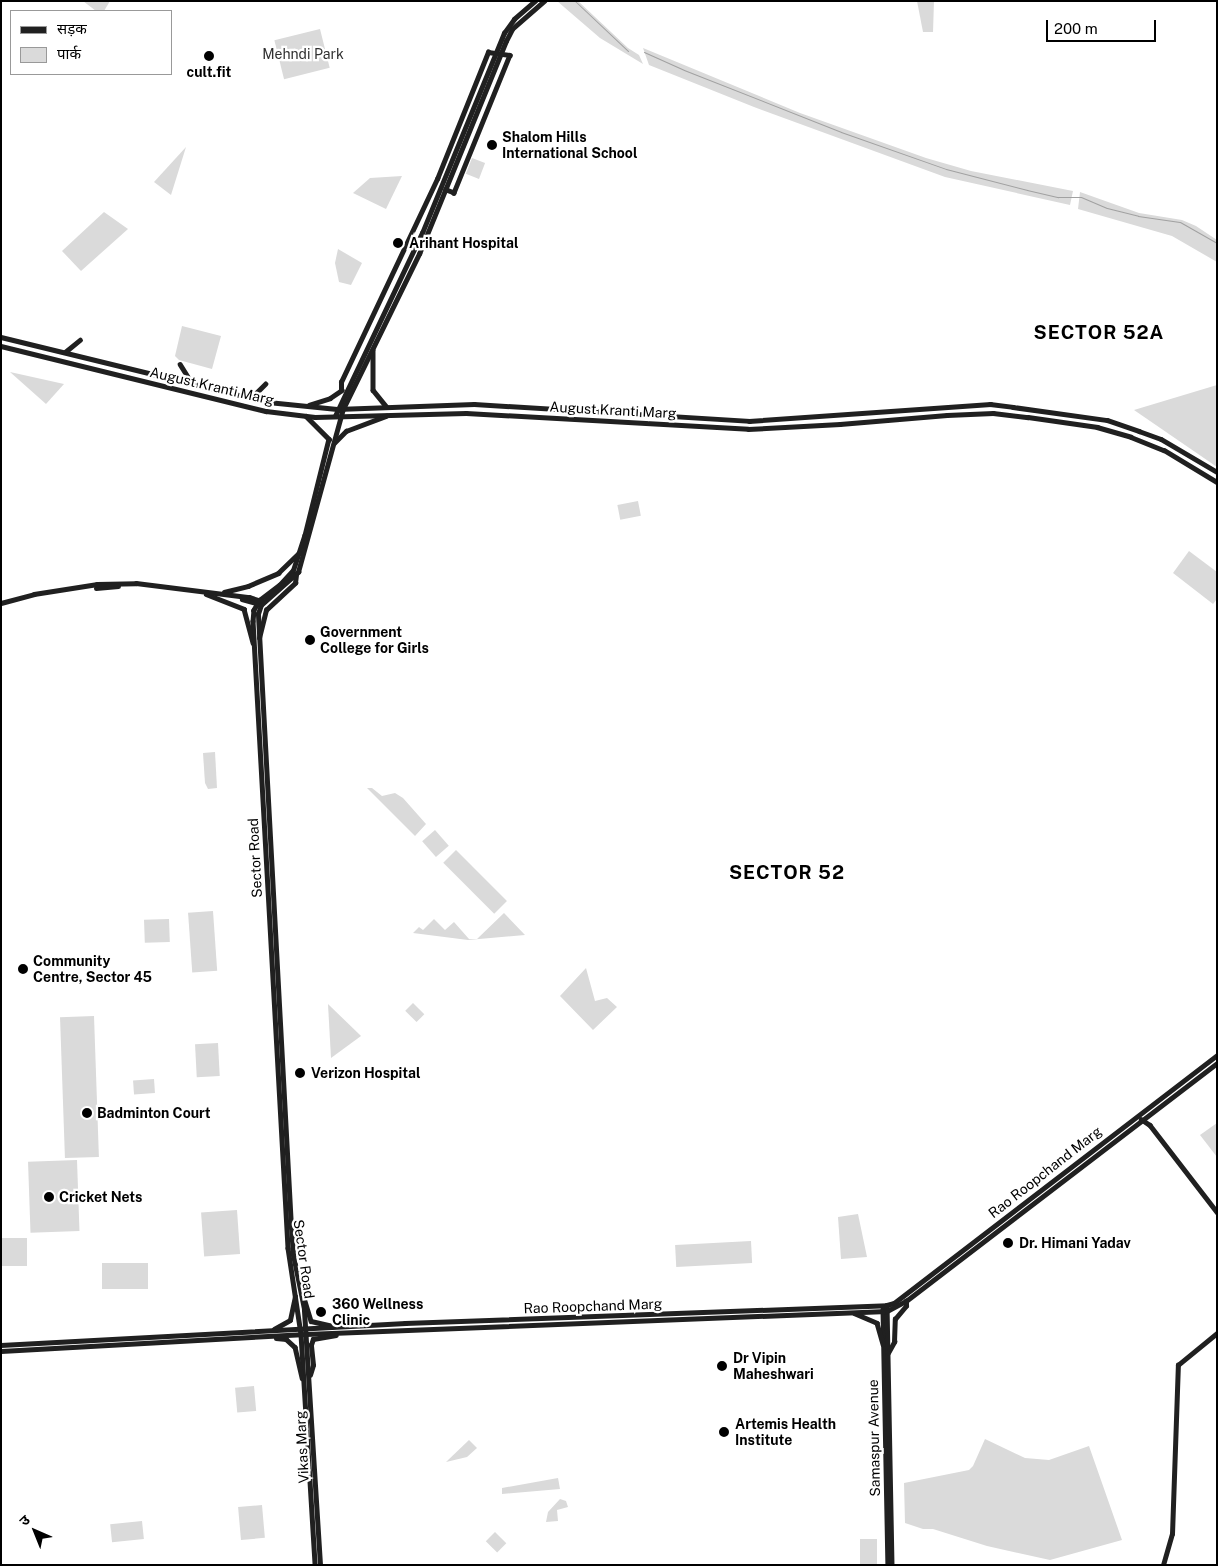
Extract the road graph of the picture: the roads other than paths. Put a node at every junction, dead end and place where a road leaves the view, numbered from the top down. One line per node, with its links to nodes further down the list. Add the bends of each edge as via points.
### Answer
1 (535, 1): 3 (main road, via 508,27)
2 (544, 1): 3 (main road, via 512,29)
3 (498, 54): 4 (main road); 4 (main road, via 510,55 498,88 454,193); 15 (main road, via 422,232); 16 (main road, via 488,52 438,179 341,382)
4 (446, 190): 9 (main road, via 419,254)
5 (1, 337): 7 (main road, August Kranti Marg)
6 (80, 340): 10 (main road)
7 (36, 345): 10 (main road, August Kranti Marg); 11 (main road)
8 (1, 346): 11 (main road, August Kranti Marg)
9 (373, 346): 19 (main road, via 373,390); 20 (main road)
10 (65, 352): 13 (main road, August Kranti Marg)
11 (34, 354): 22 (main road, August Kranti Marg, via 266,411)
12 (180, 364): 13 (main road)
13 (192, 383): 17 (main road, August Kranti Marg)
14 (265, 384): 17 (main road)
15 (348, 386): 16 (main road); 20 (main road)
16 (341, 390): 18 (main road, via 330,398)
17 (251, 398): 18 (main road, August Kranti Marg)
18 (305, 406): 20 (main road, August Kranti Marg)
19 (386, 406): 20 (main road, August Kranti Marg); 25 (main road, August Kranti Marg, via 474,404 750,421 990,404 1107,420 1161,439)
20 (340, 409): 23 (main road)
21 (392, 414): 23 (main road, August Kranti Marg); 24 (main road, via 346,431); 26 (main road, August Kranti Marg, via 505,415 748,429 994,413 1098,427 1164,450)
22 (306, 416): 23 (main road, August Kranti Marg); 27 (main road, via 329,439)
23 (337, 416): 24 (main road)
24 (331, 447): 28 (main road, via 304,556)
25 (1217, 472)
26 (1217, 482)
27 (301, 551): 29 (main road, via 278,573 248,586); 31 (main road, via 288,578)
28 (296, 575): 31 (main road); 33 (main road, via 293,586 266,610)
29 (220, 593): 31 (main road); 32 (main road, via 136,583 105,584 34,594)
30 (206, 594): 31 (main road); 32 (main road, via 136,586 106,587 34,596); 34 (main road, via 244,609)
31 (261, 603): 33 (main road, Sector Road); 34 (main road, Sector Road, via 253,614)
32 (1, 604)
33 (259, 639): 41 (main road, Sector Road, via 291,1228)
34 (254, 644): 40 (main road, Sector Road, via 288,1241)
35 (1217, 1055): 37 (main road, Rao Roopchand Marg)
36 (1217, 1064): 38 (main road, Rao Roopchand Marg)
37 (1135, 1116): 38 (main road); 42 (main road, Rao Roopchand Marg)
38 (1143, 1120): 39 (main road); 43 (main road, Rao Roopchand Marg)
39 (1217, 1212)
40 (296, 1294): 47 (main road, via 290,1320); 49 (main road, Sector Road)
41 (302, 1295): 48 (main road, via 311,1321); 49 (main road, Sector Road)
42 (902, 1296): 43 (main road); 44 (main road, Rao Roopchand Marg)
43 (907, 1302): 44 (main road, Rao Roopchand Marg, via 896,1308); 56 (main road, via 895,1319 894,1342)
44 (885, 1308): 45 (main road, Rao Roopchand Marg); 46 (main road, Rao Roopchand Marg); 53 (main road, Samaspur Avenue); 56 (main road, Samaspur Avenue)
45 (785, 1312): 46 (main road, Rao Roopchand Marg); 48 (main road, Rao Roopchand Marg)
46 (852, 1312): 53 (main road, via 877,1323)
47 (270, 1330): 49 (main road); 52 (main road)
48 (340, 1330): 49 (main road, Rao Roopchand Marg); 57 (main road, via 313,1339)
49 (303, 1331): 51 (main road); 57 (main road, Vikas Marg); 58 (main road, Vikas Marg)
50 (1217, 1333): 63 (main road, via 1178,1365 1172,1534)
51 (266, 1336): 52 (main road); 58 (main road, via 286,1339 295,1347)
52 (83, 1344): 54 (main road); 55 (main road)
53 (884, 1345): 59 (main road, Samaspur Avenue)
54 (1, 1346)
55 (1, 1351)
56 (888, 1353): 59 (main road, Samaspur Avenue)
57 (310, 1376): 61 (main road, Vikas Marg)
58 (304, 1382): 60 (main road, Vikas Marg)
59 (887, 1417): 62 (main road, Samaspur Avenue)
60 (316, 1565)
61 (320, 1565)
62 (890, 1565)
63 (1163, 1565)

